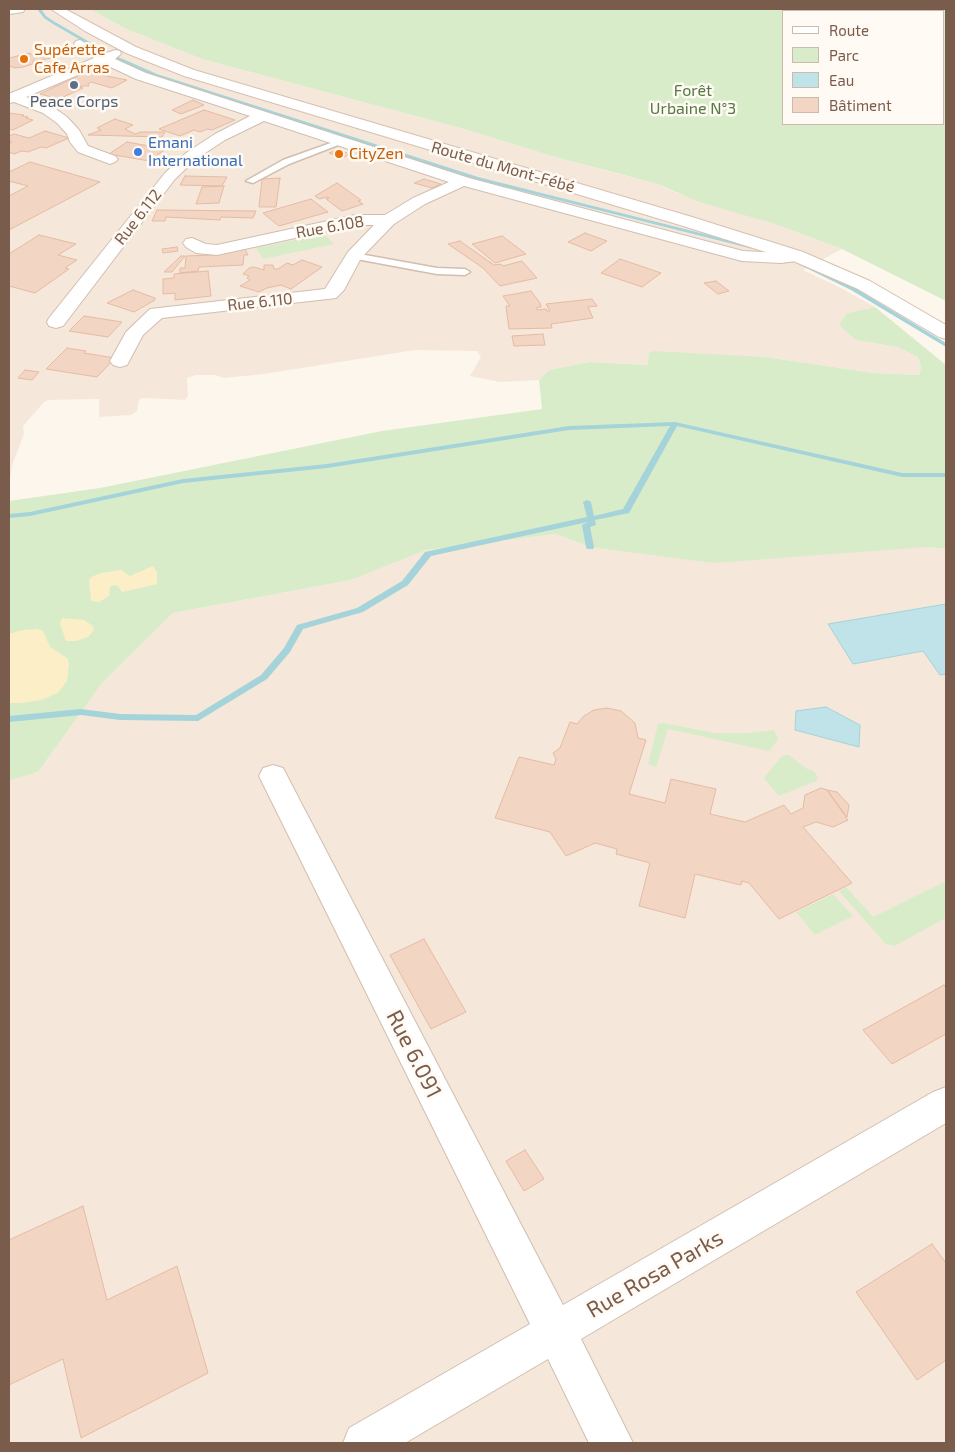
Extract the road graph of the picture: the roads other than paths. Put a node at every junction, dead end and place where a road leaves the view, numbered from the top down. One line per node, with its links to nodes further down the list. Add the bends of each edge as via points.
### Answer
1 (20, 9): 4 (street)
2 (57, 9): 6 (street, Route du Mont-Fébé)
3 (77, 9): 19 (street, Route du Mont-Fébé, via 133,41 200,67 769,237 834,260)
4 (9, 10)
5 (80, 44): 7 (street)
6 (131, 50): 7 (street); 17 (street, Route du Mont-Fébé, via 189,73)
7 (102, 58): 8 (street); 9 (street, via 141,76)
8 (11, 98): 11 (street, via 48,110 62,120 84,149)
9 (262, 116): 10 (street); 20 (street, Rue 6.112, via 213,141 170,176)
10 (342, 142): 12 (lane, via 286,162); 13 (street)
11 (110, 158)
12 (250, 181)
13 (463, 181): 14 (street, Rue 6.108, via 419,201); 17 (street, via 742,256)
14 (388, 220): 15 (street, Rue 6.108, via 355,220 217,250 202,250); 16 (street, Rue 6.110)
15 (192, 244)
16 (354, 256): 18 (lane, via 437,272); 22 (street, Rue 6.110, via 330,294 157,313 135,332)
17 (797, 256): 21 (street, Route du Mont-Fébé, via 864,285)
18 (465, 272)
19 (946, 319)
20 (56, 322)
21 (946, 333)
22 (120, 361)
23 (273, 776): 25 (street, Rue 6.091)
24 (946, 1104): 25 (street, Rue Rosa Parks)
25 (556, 1332): 26 (street, Rue Rosa Parks); 27 (street, Rue 6.091)
26 (364, 1443)
27 (612, 1443)

